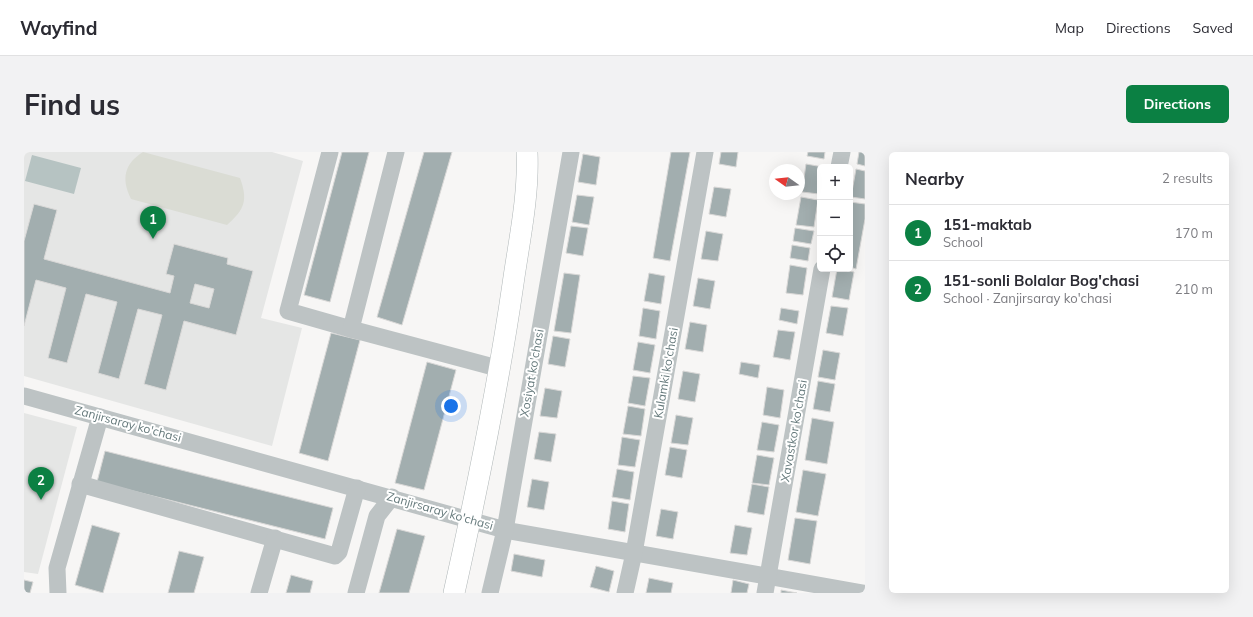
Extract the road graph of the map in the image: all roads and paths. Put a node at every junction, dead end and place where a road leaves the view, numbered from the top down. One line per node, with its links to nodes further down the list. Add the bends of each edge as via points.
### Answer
1 (330, 152): 9 (street, via 288,311)
2 (396, 152): 9 (street)
3 (527, 152): 10 (main road, via 523,217)
4 (571, 152): 17 (street, Xosiyat ko'chasi)
5 (704, 152): 19 (street, Kulamki ko'chasi)
6 (842, 152): 7 (street)
7 (840, 164)
8 (821, 272): 20 (street, Xavastkor ko'chasi)
9 (351, 329): 10 (street)
10 (501, 369): 16 (main road)
11 (24, 396): 12 (street, Zanjirsaray ko'chasi)
12 (100, 417): 13 (street); 14 (street, Zanjirsaray ko'chasi)
13 (80, 484): 18 (street); 21 (street, via 57,568)
14 (358, 488): 15 (street, Zanjirsaray ko'chasi); 18 (street, via 339,552 335,556)
15 (392, 497): 16 (street, Zanjirsaray ko'chasi); 23 (street, via 377,516)
16 (470, 521): 17 (street, Zanjirsaray ko'chasi); 24 (main road)
17 (505, 530): 19 (street, Zanjirsaray ko'chasi); 25 (street, Xosiyat ko'chasi)
18 (275, 538): 22 (street)
19 (634, 552): 20 (street, Zanjirsaray ko'chasi); 26 (street, Kulamki ko'chasi)
20 (769, 576): 27 (street, Xavastkor ko'chasi); 28 (street, Zanjirsaray ko'chasi)
21 (58, 593)
22 (259, 593)
23 (356, 593)
24 (454, 593)
25 (490, 593)
26 (625, 593)
27 (765, 593)
28 (863, 593)

